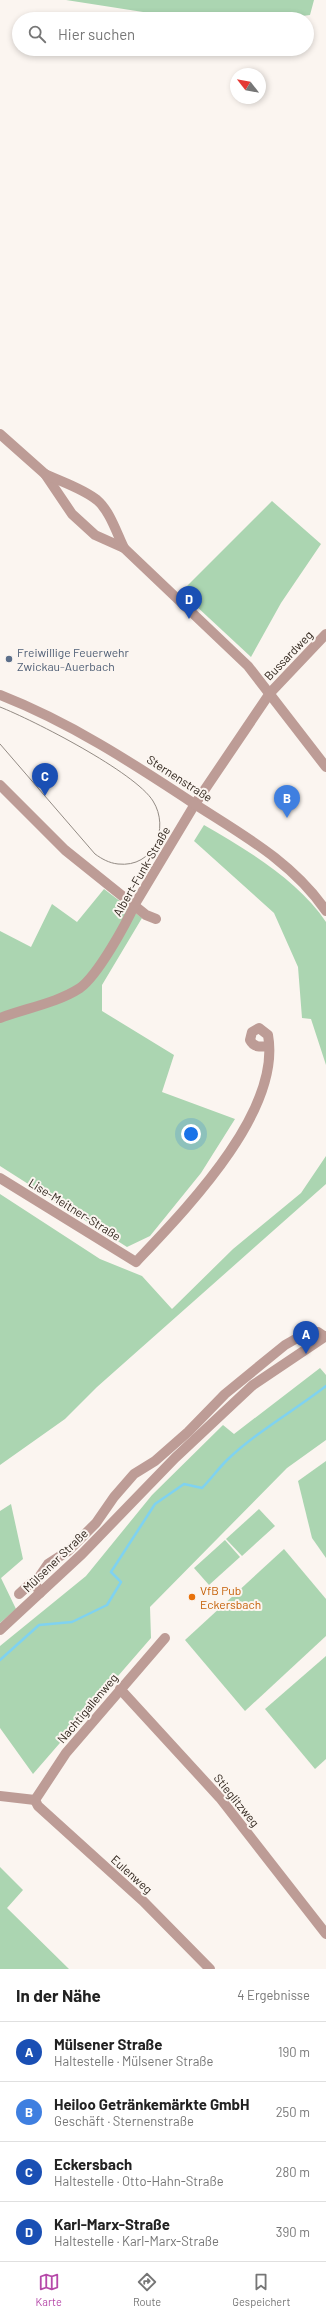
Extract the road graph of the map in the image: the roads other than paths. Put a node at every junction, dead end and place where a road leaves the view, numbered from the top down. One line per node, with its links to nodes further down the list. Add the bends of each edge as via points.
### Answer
1 (0, 434): 2 (street)
2 (45, 474): 3 (street, via 72,514 95,535); 3 (street, via 81,490 98,501 112,522)
3 (124, 548): 5 (street, via 248,666)
4 (326, 634): 5 (street, Bussardweg)
5 (270, 693): 7 (street); 9 (street, Albert-Funk-Straße)
6 (0, 695): 9 (street, Sternenstraße, via 36,709 110,750)
7 (326, 767)
8 (0, 787): 10 (street, via 65,850)
9 (195, 804): 10 (street, Albert-Funk-Straße); 11 (street, Sternenstraße, via 278,858)
10 (135, 904): 12 (street, via 146,915); 13 (street, Albert-Funk-Straße, via 101,962 81,987 65,996)
11 (326, 911)
12 (156, 919)
13 (0, 1018)
14 (269, 1046): 15 (street, Lise-Meitner-Straße, via 269,1061 264,1082 255,1106 235,1144 189,1206 136,1262)
15 (0, 1178)
16 (326, 1336): 17 (street, via 318,1332 306,1333 285,1346 225,1394 188,1432 155,1461 134,1474 96,1523 68,1550 48,1564); 18 (street, Mülsener Straße, via 253,1385 175,1458 82,1554)
17 (35, 1583): 18 (street); 19 (street, via 30,1584)
18 (40, 1593): 20 (street, Mülsener Straße)
19 (19, 1594)
20 (0, 1630)
21 (165, 1638): 22 (street, Nachtigallenweg)
22 (120, 1689): 24 (street, Nachtigallenweg, via 66,1753); 25 (street, Stieglitzweg, via 220,1798)
23 (0, 1796): 24 (street)
24 (35, 1800): 26 (street, Eulenweg, via 53,1820 143,1901)
25 (326, 1934)
26 (210, 1969)

